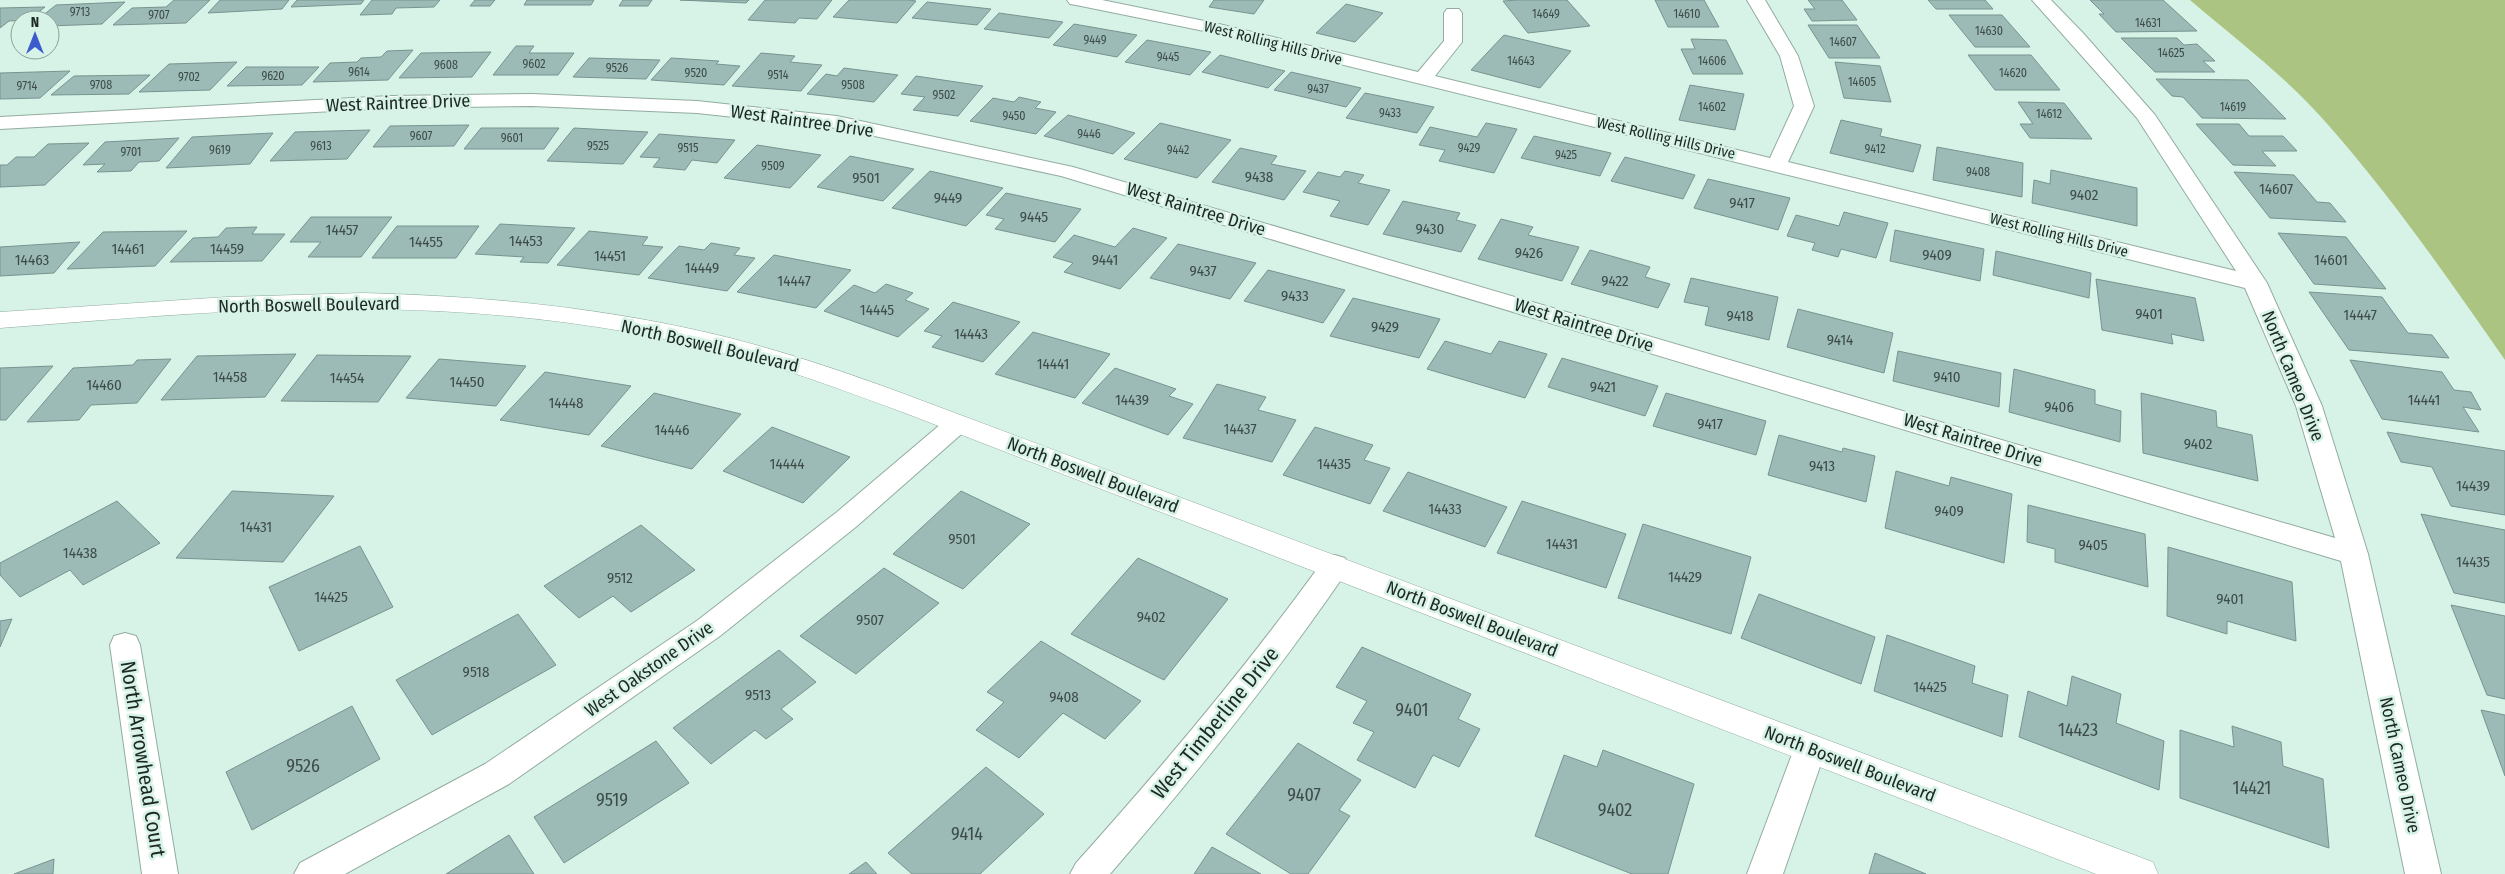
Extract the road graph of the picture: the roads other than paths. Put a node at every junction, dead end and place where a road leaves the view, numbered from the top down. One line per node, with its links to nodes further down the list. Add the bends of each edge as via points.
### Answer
1 (1076, 0): 5 (street, West Rolling Hills Drive, via 1219,29)
2 (1756, 0): 7 (street, via 1789,56 1804,106)
3 (2041, 0): 8 (street, North Cameo Drive, via 2145,115)
4 (1453, 13): 5 (street, via 1453,42)
5 (1422, 80): 7 (street, West Rolling Hills Drive)
6 (0, 123): 11 (street, West Raintree Drive, via 391,102 532,100 697,108 837,122 1066,171)
7 (1777, 164): 8 (street, West Rolling Hills Drive)
8 (2255, 283): 11 (street, North Cameo Drive, via 2309,406)
9 (0, 320): 10 (street, North Boswell Boulevard, via 304,302 498,308 636,327 726,346 816,371)
10 (956, 424): 12 (street, North Boswell Boulevard); 16 (street, West Oakstone Drive, via 847,519 709,628 497,774)
11 (2354, 554): 20 (street, North Cameo Drive)
12 (1335, 566): 14 (street, North Boswell Boulevard); 17 (street, West Timberline Drive, via 1304,612 1174,776)
13 (125, 645): 15 (street, North Arrowhead Court)
14 (1810, 749): 18 (street); 19 (street, North Boswell Boulevard)
15 (160, 874)
16 (312, 874)
17 (1088, 874)
18 (1765, 874)
19 (2140, 874)
20 (2423, 874)

